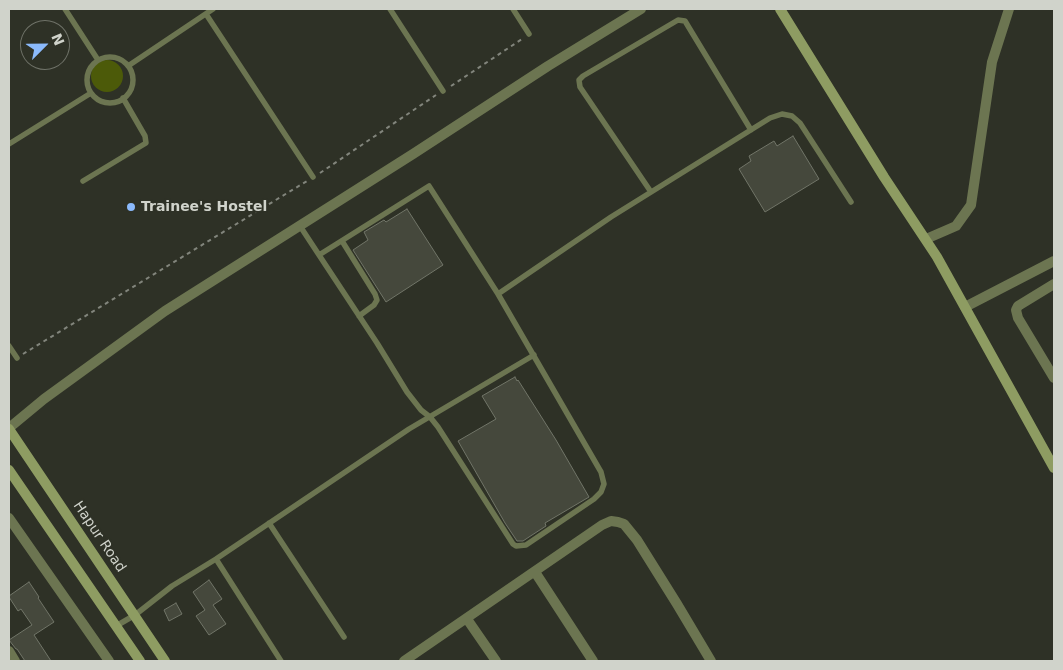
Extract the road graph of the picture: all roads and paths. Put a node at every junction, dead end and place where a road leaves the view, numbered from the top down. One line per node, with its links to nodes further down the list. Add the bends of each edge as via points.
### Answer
1 (65, 9): 10 (lane)
2 (213, 9): 8 (lane)
3 (390, 9): 12 (lane)
4 (513, 9): 9 (lane)
5 (641, 9): 21 (street)
6 (780, 9): 22 (street)
7 (1009, 9): 22 (street, via 992,62 971,205 956,226)
8 (206, 14): 11 (lane); 17 (lane)
9 (529, 34): 12 (path)
10 (98, 60): 11 (lane, via 110,56); 13 (lane, via 88,72)
11 (128, 66): 14 (lane, via 133,80)
12 (443, 91): 17 (path)
13 (91, 93): 14 (lane, via 102,102 117,102); 16 (lane)
14 (124, 98): 18 (lane, via 146,143)
15 (751, 130): 19 (lane); 19 (lane, via 684,21 678,20 583,76 579,80 580,87); 20 (lane, via 770,118 782,114 792,116 800,123)
16 (9, 144)
17 (313, 178): 32 (path)
18 (83, 181)
19 (651, 192): 27 (lane)
20 (851, 202)
21 (300, 226): 24 (lane); 35 (street, via 165,311 44,399)
22 (926, 239): 28 (street)
23 (342, 241): 24 (lane); 27 (lane, via 429,186); 29 (lane, via 378,300)
24 (319, 256): 29 (lane)
25 (1054, 261): 28 (street)
26 (1054, 284): 33 (street, via 1016,310)
27 (498, 294): 31 (lane)
28 (965, 307): 36 (street)
29 (359, 316): 34 (lane, via 411,398)
30 (9, 346): 32 (lane)
31 (534, 355): 34 (lane); 34 (lane, via 601,472 604,484 594,499 526,545 513,544)
32 (17, 358)
33 (1054, 378)
34 (430, 417): 40 (lane)
35 (9, 429): 43 (street, Hapur Road)
36 (1051, 452): 37 (street)
37 (1054, 468)
38 (9, 470): 45 (street)
39 (9, 518): 49 (street)
40 (269, 523): 41 (lane); 46 (lane)
41 (216, 559): 43 (lane, via 172,586); 52 (lane)
42 (535, 572): 44 (street); 55 (street); 56 (street, via 602,526 611,522 624,524 678,604)
43 (135, 615): 45 (lane); 51 (street, Hapur Road)
44 (467, 619): 53 (street); 54 (street)
45 (116, 626): 50 (street)
46 (344, 637)
47 (9, 651): 48 (street)
48 (16, 661)
49 (110, 661)
50 (140, 661)
51 (165, 661)
52 (281, 661)
53 (404, 661)
54 (496, 661)
55 (593, 661)
56 (711, 661)

